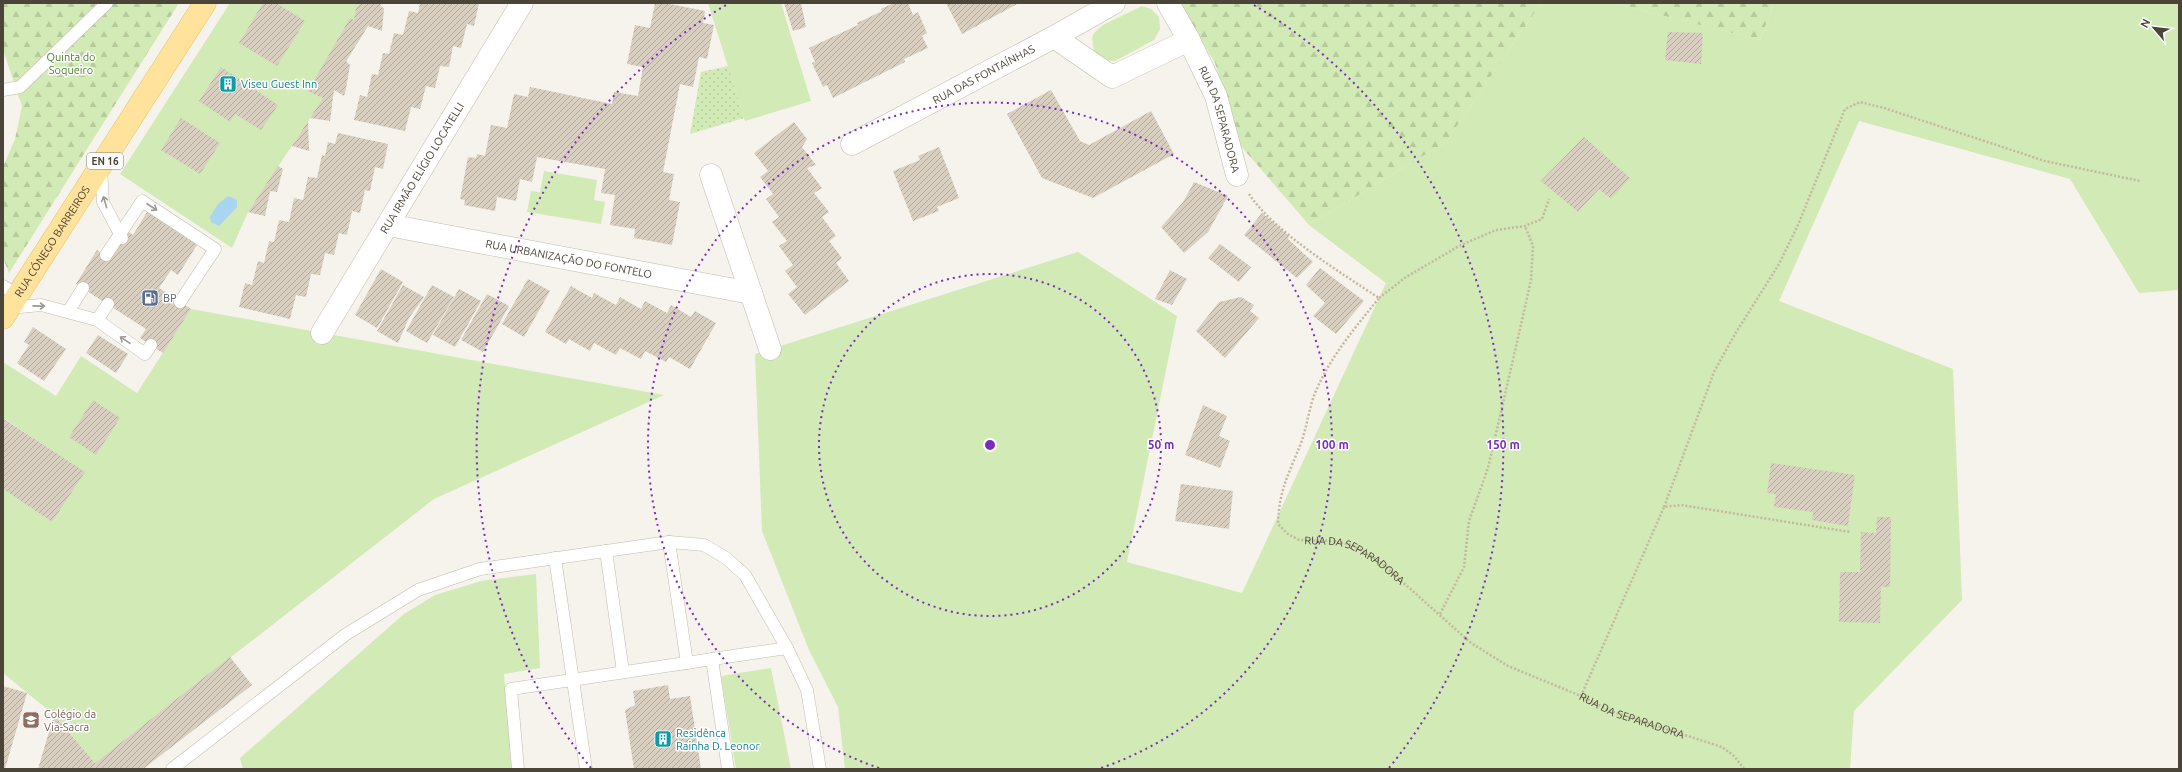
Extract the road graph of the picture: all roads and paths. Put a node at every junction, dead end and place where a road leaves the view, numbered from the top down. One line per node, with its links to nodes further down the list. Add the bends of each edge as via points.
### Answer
1 (107, 3): 8 (lane, via 20,87)
2 (205, 3): 10 (main road, RUA CÓNEGO BARREIROS / EN 16)
3 (522, 3): 15 (street, RUA IRMÃO ELÍGIO LOCATELLI)
4 (1114, 3): 6 (street, RUA DAS FONTAÍNHAS)
5 (1168, 3): 7 (street, RUA DA SEPARADORA)
6 (1054, 37): 7 (street, via 1112,77); 9 (street, RUA DAS FONTAÍNHAS)
7 (1189, 40): 12 (street, RUA DA SEPARADORA, via 1216,96)
8 (3, 90)
9 (852, 144)
10 (101, 167): 17 (lane, one-way to 10, via 103,202); 22 (main road, RUA CÓNEGO BARREIROS / EN 16)
11 (711, 175): 20 (street)
12 (1237, 175): 21 (path, RUA DA SEPARADORA, via 1257,206 1290,234)
13 (2140, 180): 30 (path, via 2045,161 1860,102 1845,109 1789,245 1734,334 1714,372)
14 (1549, 199): 16 (path, via 1542,219)
15 (388, 225): 20 (street, RUA URBANIZAÇÃO DO FONTELO); 27 (street, RUA IRMÃO ELÍGIO LOCATELLI)
16 (1525, 226): 21 (path, via 1496,230 1461,245 1406,277); 35 (path, via 1533,246 1531,280 1520,331 1488,468 1468,521 1464,567)
17 (121, 236): 18 (lane); 23 (lane, one-way to 23, via 142,201 215,249)
18 (106, 255)
19 (83, 288): 25 (lane)
20 (751, 293): 29 (street)
21 (1379, 298): 35 (path, RUA DA SEPARADORA, via 1329,364 1314,395 1308,424 1284,482 1278,524 1299,540 1334,540 1352,546 1379,561)
22 (8, 302): 25 (lane, one-way to 25, via 41,305)
23 (180, 302)
24 (108, 304): 26 (lane)
25 (68, 312): 26 (lane)
26 (97, 320): 28 (lane, one-way to 26, via 146,354)
27 (322, 333)
28 (151, 345)
29 (770, 349)
30 (1664, 507): 31 (path, via 1681,505); 41 (path)
31 (1850, 532)
32 (669, 542): 33 (lane); 36 (lane, via 704,544 726,558 745,575); 38 (lane)
33 (606, 551): 34 (lane); 39 (lane)
34 (555, 558): 40 (lane); 42 (lane, via 480,569 418,590 345,635)
35 (1440, 614): 41 (path, RUA DA SEPARADORA, via 1472,643 1508,666)
36 (787, 648): 37 (lane); 46 (lane, via 807,690)
37 (712, 659): 38 (lane); 45 (lane)
38 (687, 663): 39 (lane)
39 (624, 672): 40 (lane)
40 (572, 680): 43 (lane, via 511,689); 44 (lane)
41 (1581, 696): 47 (path, RUA DA SEPARADORA, via 1613,712 1722,747 1734,756)
42 (172, 769)
43 (518, 769)
44 (586, 769)
45 (728, 769)
46 (820, 769)
47 (1744, 769)

